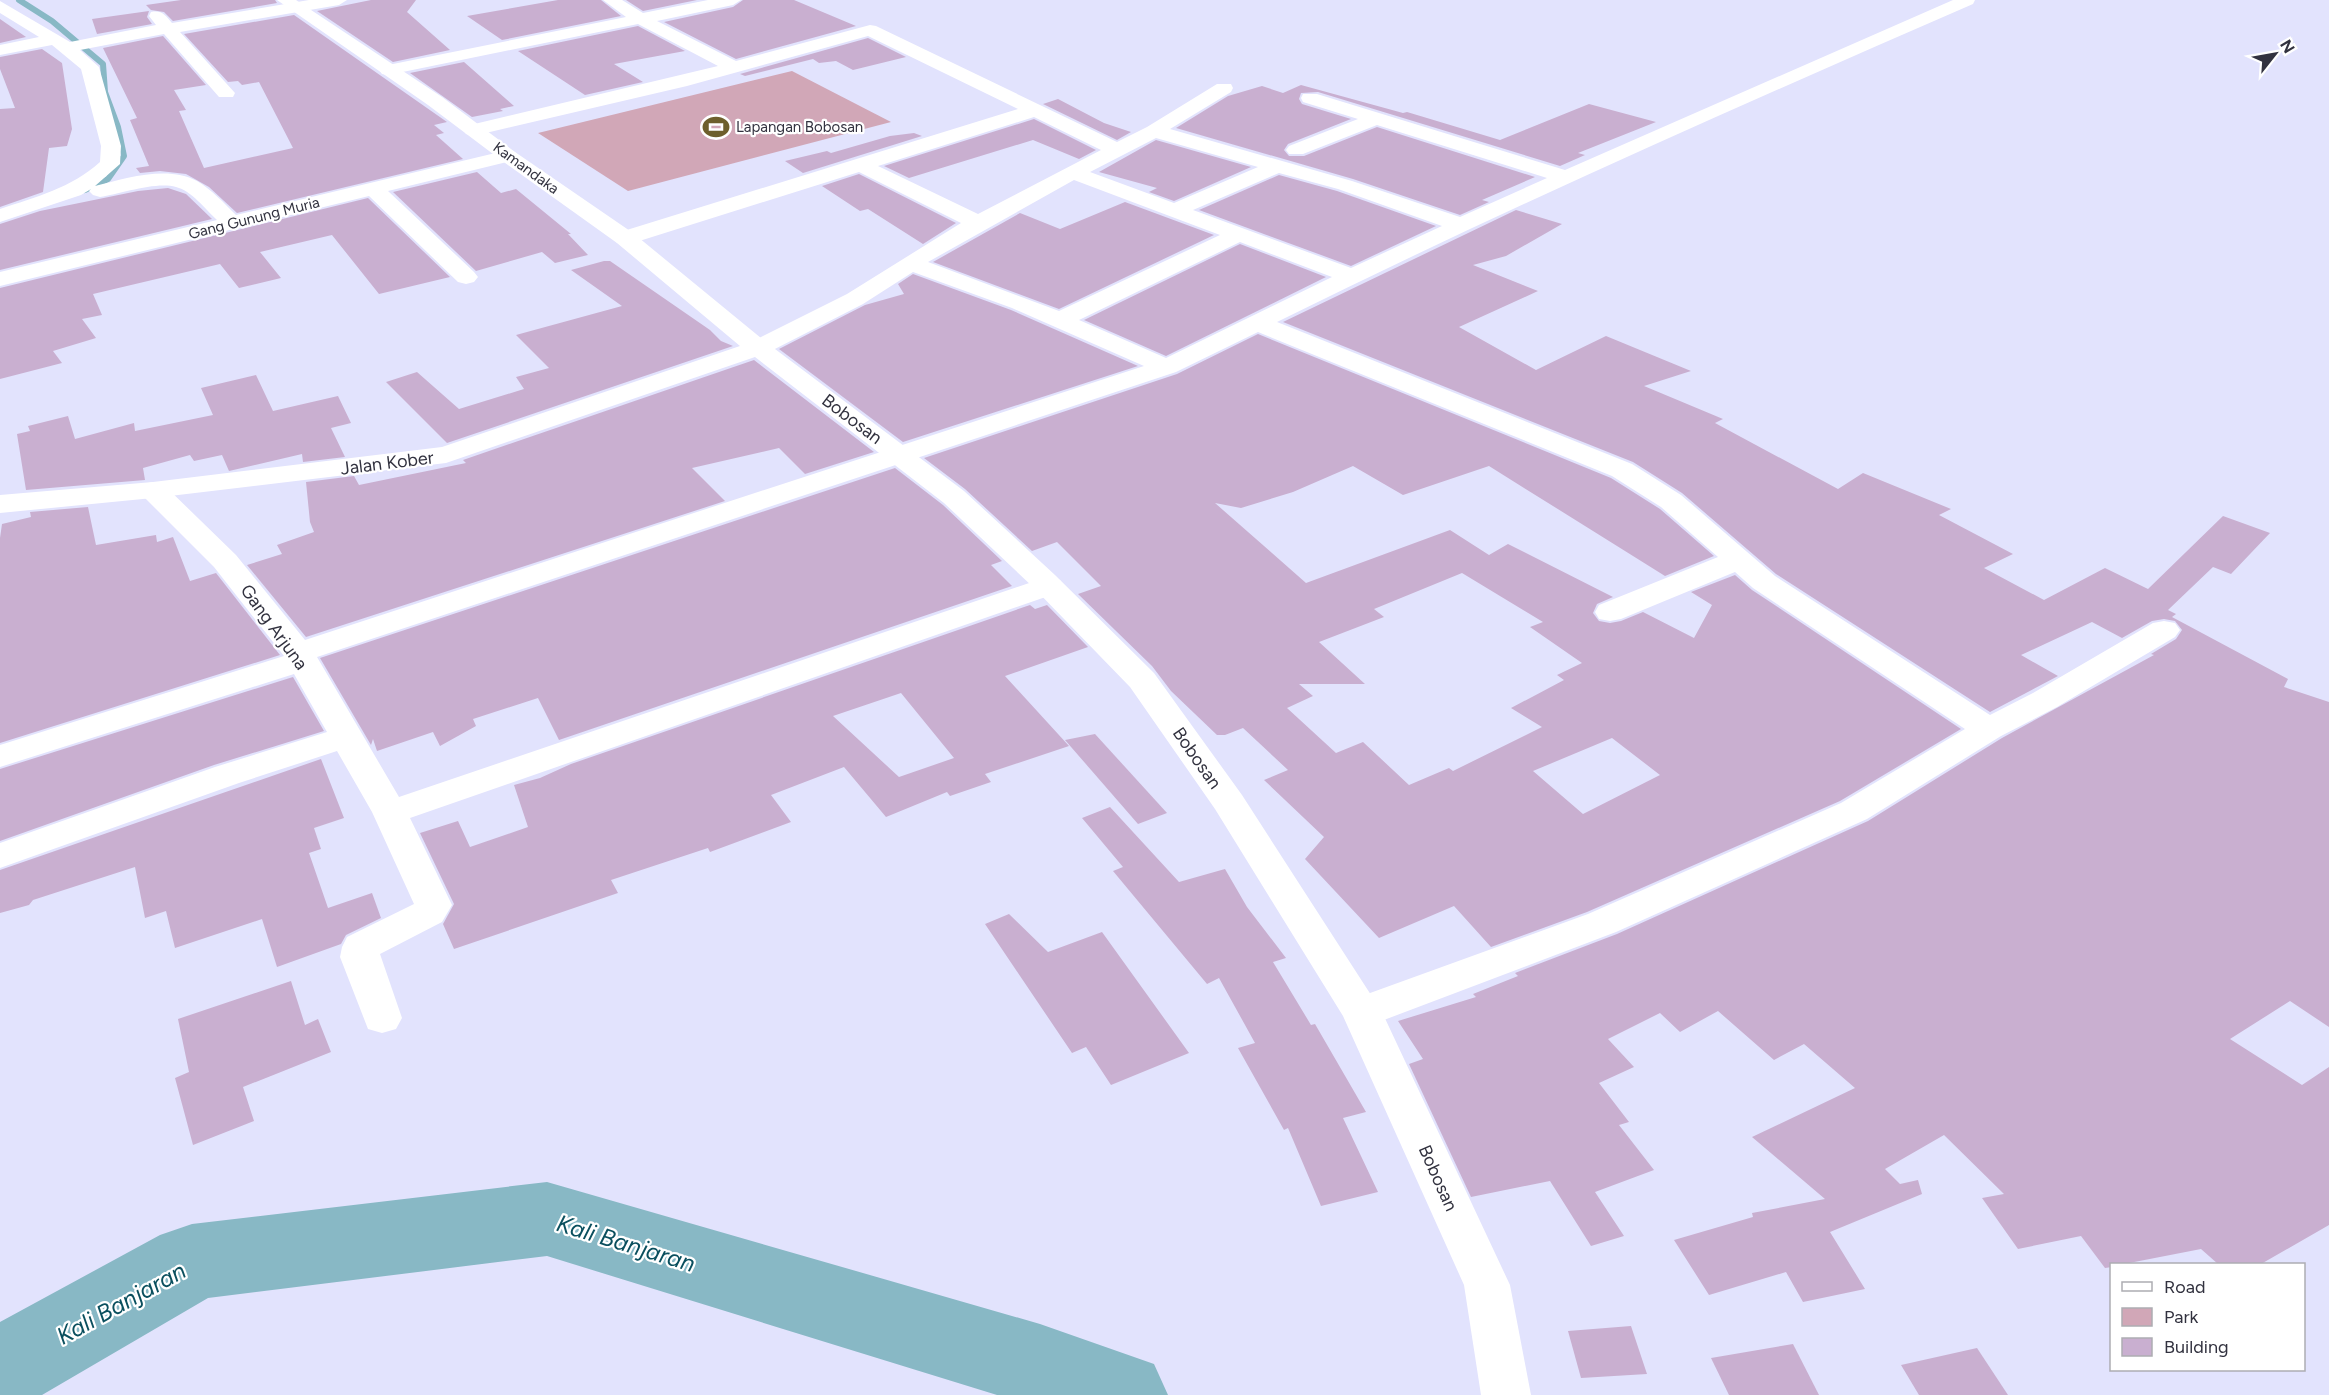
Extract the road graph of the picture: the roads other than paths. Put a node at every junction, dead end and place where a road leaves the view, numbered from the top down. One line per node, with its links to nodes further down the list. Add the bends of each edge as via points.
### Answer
1 (339, 0): 5 (street)
2 (611, 0): 8 (street)
3 (733, 0): 8 (street)
4 (1966, 0): 28 (street)
5 (290, 4): 10 (street); 14 (street, Kamandaka)
6 (3, 11): 11 (street)
7 (152, 12): 10 (street)
8 (641, 19): 13 (street); 14 (street)
9 (72, 27): 11 (street)
10 (169, 28): 11 (street); 16 (street)
11 (76, 43): 12 (street); 29 (street, via 90,66 111,146 110,164)
12 (0, 50)
13 (733, 67): 18 (street, via 871,30); 20 (street)
14 (388, 70): 20 (street, Kamandaka)
15 (1224, 88): 21 (street, Jalan Kober)
16 (226, 93)
17 (1310, 98): 19 (street)
18 (1036, 110): 22 (street); 25 (street)
19 (1375, 118): 23 (street); 28 (street)
20 (473, 130): 24 (street, Kamandaka)
21 (1154, 131): 22 (street, Jalan Kober); 26 (street)
22 (1117, 150): 27 (street, Jalan Kober)
23 (1296, 150)
24 (508, 156): 30 (street, Gang Gunung Muria); 38 (street, Kamandaka)
25 (861, 165): 34 (street); 38 (street)
26 (1278, 166): 31 (street); 36 (street)
27 (1074, 173): 31 (street); 34 (street, Jalan Kober)
28 (1566, 177): 36 (street)
29 (97, 184): 32 (street); 33 (street, via 180,181); 35 (street)
30 (374, 189): 33 (street, Gang Gunung Muria); 41 (street)
31 (1175, 210): 37 (street)
32 (0, 216)
33 (232, 223): 42 (street, Gang Gunung Muria)
34 (978, 223): 39 (street, Jalan Kober)
35 (0, 225)
36 (1461, 225): 40 (street)
37 (1240, 234): 40 (street); 43 (street)
38 (625, 238): 45 (street, Kamandaka)
39 (912, 264): 43 (street); 45 (street, Jalan Kober, via 855,299)
40 (1352, 276): 44 (street)
41 (466, 277)
42 (0, 279)
43 (1059, 320): 46 (street)
44 (1257, 323): 46 (street); 50 (street, via 1622,470 1671,501)
45 (758, 348): 47 (street, Bobosan); 48 (street, Jalan Kober, via 446,455)
46 (1167, 367): 47 (street)
47 (898, 454): 51 (street, Bobosan, via 954,497); 54 (street)
48 (153, 490): 49 (street, Jalan Kober); 54 (street, Gang Arjuna, via 225,561)
49 (0, 504)
50 (1738, 560): 52 (street); 55 (street, via 1764,582)
51 (1049, 586): 58 (street); 60 (street, Bobosan, via 1142,680 1229,803)
52 (1610, 612)
53 (2164, 630): 55 (street)
54 (299, 657): 56 (street, Gang Arjuna); 57 (street)
55 (1989, 729): 60 (street, via 1854,812 1602,923)
56 (348, 736): 58 (street, Gang Arjuna); 59 (street)
57 (0, 756)
58 (390, 812): 61 (street, Gang Arjuna, via 433,905 429,913 361,947 360,957)
59 (0, 856)
60 (1362, 1012): 62 (street, Bobosan, via 1487,1285)
61 (382, 1018)
62 (1506, 1395)

